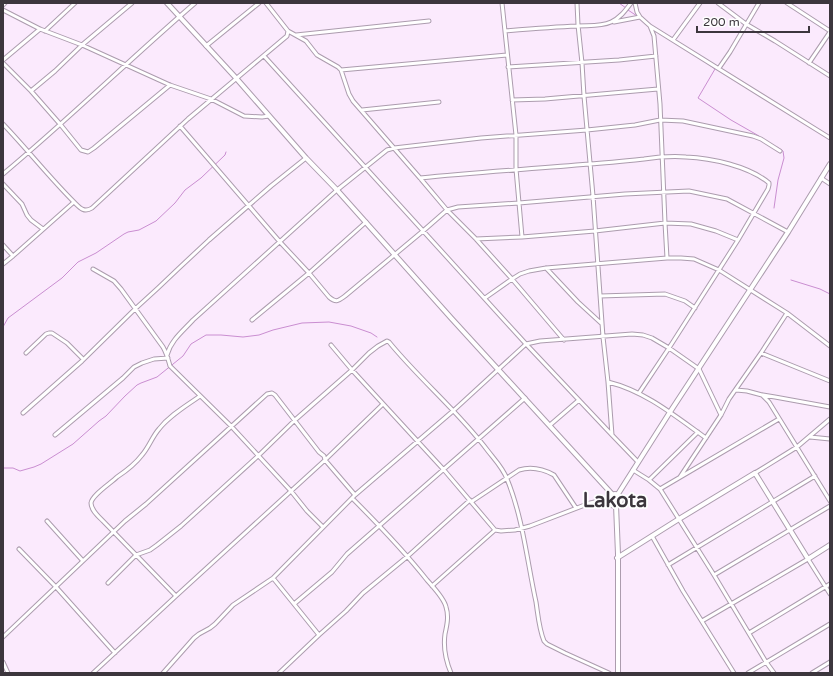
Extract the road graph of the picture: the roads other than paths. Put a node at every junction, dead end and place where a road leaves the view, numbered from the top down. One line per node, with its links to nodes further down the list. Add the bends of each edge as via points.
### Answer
1 (75, 3): 24 (street)
2 (132, 3): 30 (street)
3 (167, 3): 16 (main road)
4 (195, 3): 16 (street)
5 (259, 3): 31 (street)
6 (266, 3): 25 (street)
7 (503, 3): 26 (street)
8 (577, 3): 21 (street)
9 (631, 3): 19 (street)
10 (635, 3): 17 (street)
11 (700, 3): 29 (street)
12 (718, 3): 20 (street)
13 (758, 3): 20 (street)
14 (787, 3): 27 (street)
15 (3, 10): 23 (street)
16 (179, 17): 31 (main road); 38 (street)
17 (640, 17): 19 (street); 22 (street)
18 (429, 21): 28 (street)
19 (611, 22): 21 (street)
20 (746, 24): 37 (street); 40 (street)
21 (578, 26): 26 (street); 36 (street)
22 (650, 26): 29 (street); 34 (street)
23 (40, 29): 24 (street); 35 (street)
24 (45, 31): 30 (street)
25 (288, 31): 28 (street); 33 (street, via 287,36)
26 (505, 31): 32 (street)
27 (830, 32): 37 (street)
28 (296, 35): 41 (street, via 306,41 317,55)
29 (673, 40): 40 (street)
30 (82, 45): 38 (street); 46 (street)
31 (206, 46): 43 (main road)
32 (507, 55): 39 (street); 41 (street)
33 (264, 56): 43 (street); 67 (street)
34 (656, 56): 36 (street); 45 (street)
35 (3, 61): 46 (street)
36 (582, 62): 39 (street); 47 (street)
37 (809, 63): 42 (street)
38 (126, 65): 44 (street); 55 (street)
39 (508, 67): 49 (street)
40 (719, 68): 59 (street)
41 (341, 70): 51 (street, via 348,94)
42 (830, 76)
43 (236, 78): 48 (street); 52 (main road)
44 (170, 85): 48 (street); 55 (street, via 88,152 81,150)
45 (658, 89): 47 (street); 53 (street)
46 (31, 91): 55 (street)
47 (584, 96): 49 (street); 57 (street)
48 (211, 99): 52 (street, via 244,116); 56 (street)
49 (512, 100): 58 (street)
50 (439, 102): 51 (street)
51 (362, 110): 60 (street)
52 (269, 116): 64 (main road)
53 (660, 120): 57 (street); 62 (street, via 683,121 749,135 761,139); 63 (street)
54 (3, 124): 61 (street)
55 (60, 124): 61 (street)
56 (180, 126): 77 (street, via 92,208 84,210); 79 (street)
57 (587, 130): 58 (street); 65 (street)
58 (516, 135): 60 (street); 68 (street)
59 (830, 138)
60 (394, 148): 67 (street, via 387,150); 70 (street)
61 (29, 152): 69 (street); 77 (street)
62 (780, 152)
63 (662, 157): 65 (street); 75 (street); 81 (street, via 709,159 734,165 766,180 769,185)
64 (306, 158): 74 (main road); 79 (street)
65 (590, 164): 68 (street); 76 (street)
66 (830, 164): 71 (main road)
67 (365, 167): 74 (street); 85 (street)
68 (516, 169): 70 (street); 78 (street)
69 (3, 174)
70 (420, 178): 80 (street)
71 (821, 178): 73 (street); 87 (main road)
72 (3, 184): 84 (street, via 22,204 27,216)
73 (830, 184)
74 (337, 190): 82 (main road); 91 (street)
75 (663, 191): 76 (street); 81 (street, via 689,191 712,195 727,199); 83 (street)
76 (593, 196): 78 (street); 86 (street)
77 (74, 202): 84 (street)
78 (519, 203): 80 (street); 88 (street)
79 (249, 206): 91 (street); 107 (street)
80 (447, 210): 85 (street); 89 (street)
81 (753, 213): 87 (street); 90 (street)
82 (366, 222): 93 (main road); 101 (street)
83 (665, 223): 86 (street); 90 (street, via 691,224); 95 (street)
84 (43, 229): 94 (street)
85 (423, 231): 93 (street); 105 (street)
86 (594, 231): 88 (street); 97 (street)
87 (788, 232): 103 (main road)
88 (522, 237): 89 (street)
89 (476, 239): 102 (street)
90 (738, 240): 100 (street)
91 (280, 242): 101 (street); 119 (street, via 193,320 174,340)
92 (3, 245): 94 (street)
93 (395, 255): 101 (street, via 338,301 332,300); 121 (main road)
94 (13, 256): 96 (street)
95 (667, 258): 97 (street); 100 (street, via 694,259)
96 (3, 264)
97 (598, 264): 98 (street); 104 (street)
98 (546, 268): 102 (street, via 528,271); 110 (street)
99 (93, 269): 107 (street, via 114,281)
100 (719, 270): 103 (street); 106 (street)
101 (309, 273): 109 (street)
102 (512, 279): 105 (street); 112 (street)
103 (750, 290): 108 (street); 122 (main road)
104 (600, 296): 106 (street, via 665,294 685,301); 110 (street)
105 (485, 298): 113 (street)
106 (695, 308): 116 (street)
107 (135, 309): 119 (street); 120 (street)
108 (787, 313): 115 (street); 118 (street)
109 (252, 320)
110 (602, 324): 111 (street)
111 (603, 337): 112 (street); 116 (street, via 643,335); 125 (street)
112 (564, 340): 113 (street)
113 (526, 344): 121 (street); 131 (street)
114 (331, 345): 123 (street)
115 (830, 346)
116 (669, 348): 122 (street); 127 (street)
117 (26, 353): 120 (street, via 46,334 52,333)
118 (761, 353): 124 (street); 126 (street)
119 (168, 356): 129 (street, via 170,366); 144 (street, via 142,362 134,367)
120 (83, 359): 136 (street)
121 (498, 369): 130 (main road); 134 (street)
122 (699, 369): 135 (main road); 137 (street)
123 (352, 370): 132 (street); 134 (street, via 378,346 388,342); 140 (street)
124 (830, 381)
125 (608, 382): 127 (street); 145 (street)
126 (736, 390): 128 (street); 137 (street)
127 (639, 394): 135 (street)
128 (762, 395): 133 (street); 138 (street)
129 (200, 396): 142 (street); 181 (street, via 168,420 142,456 93,498 93,510)
130 (525, 398): 141 (main road); 147 (street)
131 (579, 400): 141 (street); 145 (street)
132 (383, 404): 150 (street); 153 (street)
133 (830, 407)
134 (453, 411): 147 (street); 150 (street)
135 (670, 412): 143 (street); 154 (main road)
136 (23, 413)
137 (721, 415): 148 (street)
138 (779, 419): 151 (street); 160 (street)
139 (830, 419): 146 (street)
140 (295, 420): 142 (street, via 275,395 270,393); 152 (street); 153 (street)
141 (550, 425): 164 (main road)
142 (231, 426): 152 (street); 181 (street)
143 (698, 432): 148 (street); 161 (street)
144 (55, 435)
145 (612, 435): 154 (street)
146 (810, 437): 149 (street); 151 (street)
147 (479, 438): 155 (street); 159 (street)
148 (706, 438): 160 (street)
149 (830, 439)
150 (418, 442): 155 (street); 166 (street)
151 (797, 448): 157 (street); 158 (street)
152 (258, 456): 163 (street); 186 (street, via 172,534 157,546)
153 (325, 460): 163 (street); 166 (street)
154 (638, 462): 156 (main road)
155 (444, 470): 168 (street); 176 (street)
156 (633, 470): 161 (street); 165 (main road)
157 (755, 473): 169 (main road); 174 (main road)
158 (815, 476): 169 (street); 170 (street)
159 (507, 478): 168 (street); 173 (street, via 528,468 548,472 554,475); 178 (street)
160 (680, 478): 162 (street)
161 (648, 480): 162 (street)
162 (660, 489): 174 (street)
163 (291, 491): 177 (street); 200 (street)
164 (612, 494): 165 (main road); 167 (main road)
165 (618, 494): 171 (main road, via 621,500)
166 (354, 497): 176 (street); 177 (street)
167 (609, 499): 171 (main road, via 611,505); 173 (street)
168 (470, 501): 179 (street); 187 (street)
169 (774, 501): 180 (main road); 184 (street)
170 (830, 501)
171 (616, 505): 188 (main road)
172 (830, 506): 180 (street)
173 (576, 508): 178 (street)
174 (680, 519): 182 (main road); 184 (street)
175 (48, 521): 190 (street)
176 (379, 525): 187 (street); 201 (street, via 347,554 332,572)
177 (323, 527): 193 (street)
178 (522, 528): 179 (street); 217 (street, via 544,641)
179 (495, 530): 196 (street)
180 (790, 530): 189 (main road); 192 (street)
181 (114, 532): 186 (street); 190 (street)
182 (652, 536): 188 (main road); 191 (street)
183 (830, 545): 189 (main road)
184 (697, 547): 191 (street); 192 (street)
185 (19, 549): 197 (street)
186 (136, 556): 194 (street); 200 (street)
187 (408, 556): 196 (street); 206 (street, via 363,593)
188 (617, 558): 218 (main road)
189 (808, 559): 198 (street); 202 (street)
190 (83, 561): 197 (street)
191 (668, 565): 203 (street)
192 (714, 575): 202 (street)
193 (273, 578): 201 (street); 214 (street, via 232,606 215,624 194,638)
194 (108, 583)
195 (830, 584): 198 (street)
196 (432, 586): 216 (street, via 448,612 444,646)
197 (56, 587): 207 (street); 208 (street)
198 (825, 587): 199 (street); 205 (street)
199 (830, 594)
200 (176, 596): 208 (street)
201 (294, 604): 206 (street)
202 (731, 604): 203 (street); 205 (street)
203 (702, 621): 219 (street)
204 (830, 624): 210 (street)
205 (749, 633): 210 (street)
206 (319, 635): 215 (street)
207 (3, 637)
208 (115, 653): 213 (street)
209 (3, 662): 212 (street)
210 (766, 662): 220 (street); 221 (street)
211 (830, 662): 222 (street)
212 (8, 673)
213 (93, 673)
214 (163, 673)
215 (279, 673)
216 (451, 673)
217 (609, 673)
218 (618, 673)
219 (734, 673)
220 (748, 673)
221 (774, 673)
222 (812, 673)

